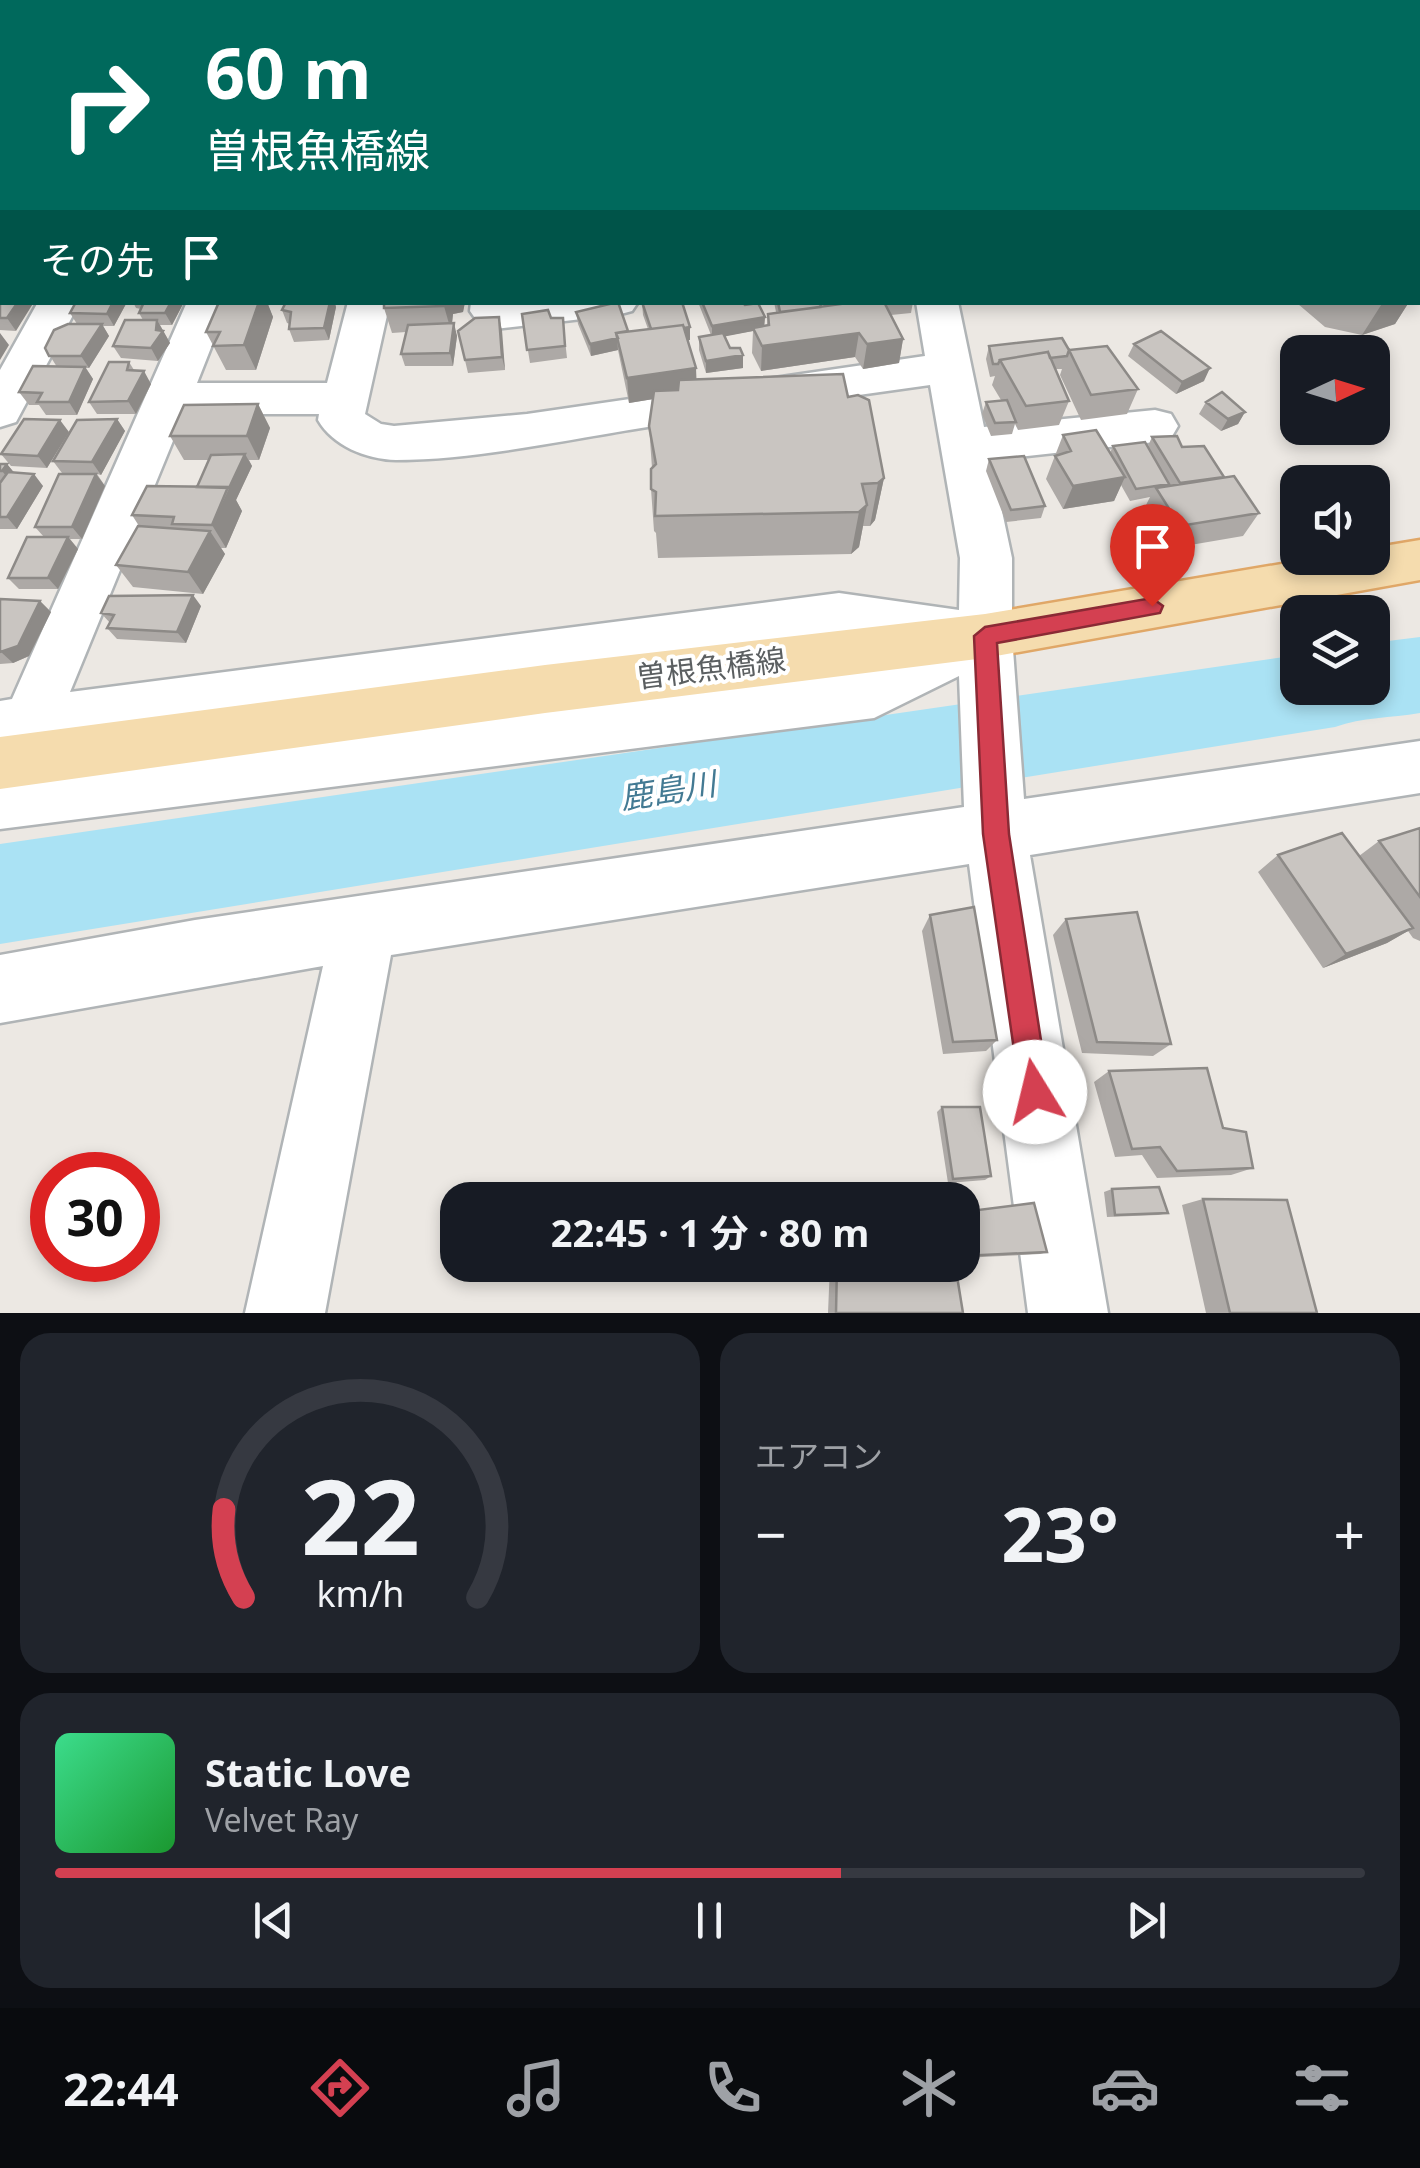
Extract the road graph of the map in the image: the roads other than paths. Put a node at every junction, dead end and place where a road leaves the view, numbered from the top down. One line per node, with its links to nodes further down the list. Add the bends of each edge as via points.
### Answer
1 (57, 305): 10 (street)
2 (207, 305): 8 (street)
3 (369, 305): 9 (street)
4 (492, 305): 5 (street, via 495,315)
5 (589, 305)
6 (939, 305): 7 (street)
7 (950, 368): 9 (street, via 394,443 369,439 341,420); 12 (street)
8 (168, 398): 9 (street); 15 (street)
9 (346, 400)
10 (0, 411)
11 (1155, 426): 12 (street)
12 (963, 446): 14 (street, via 986,558)
13 (1420, 560): 14 (main road, 曽根魚橋線)
14 (987, 662): 15 (main road, 曽根魚橋線); 15 (street, via 839,615); 17 (street, via 874,694); 18 (street)
15 (16, 719)
16 (1420, 766): 18 (street)
17 (0, 802)
18 (994, 806): 19 (street); 22 (street)
19 (364, 928): 20 (street); 21 (street)
20 (0, 988)
21 (285, 1313)
22 (1068, 1313)

